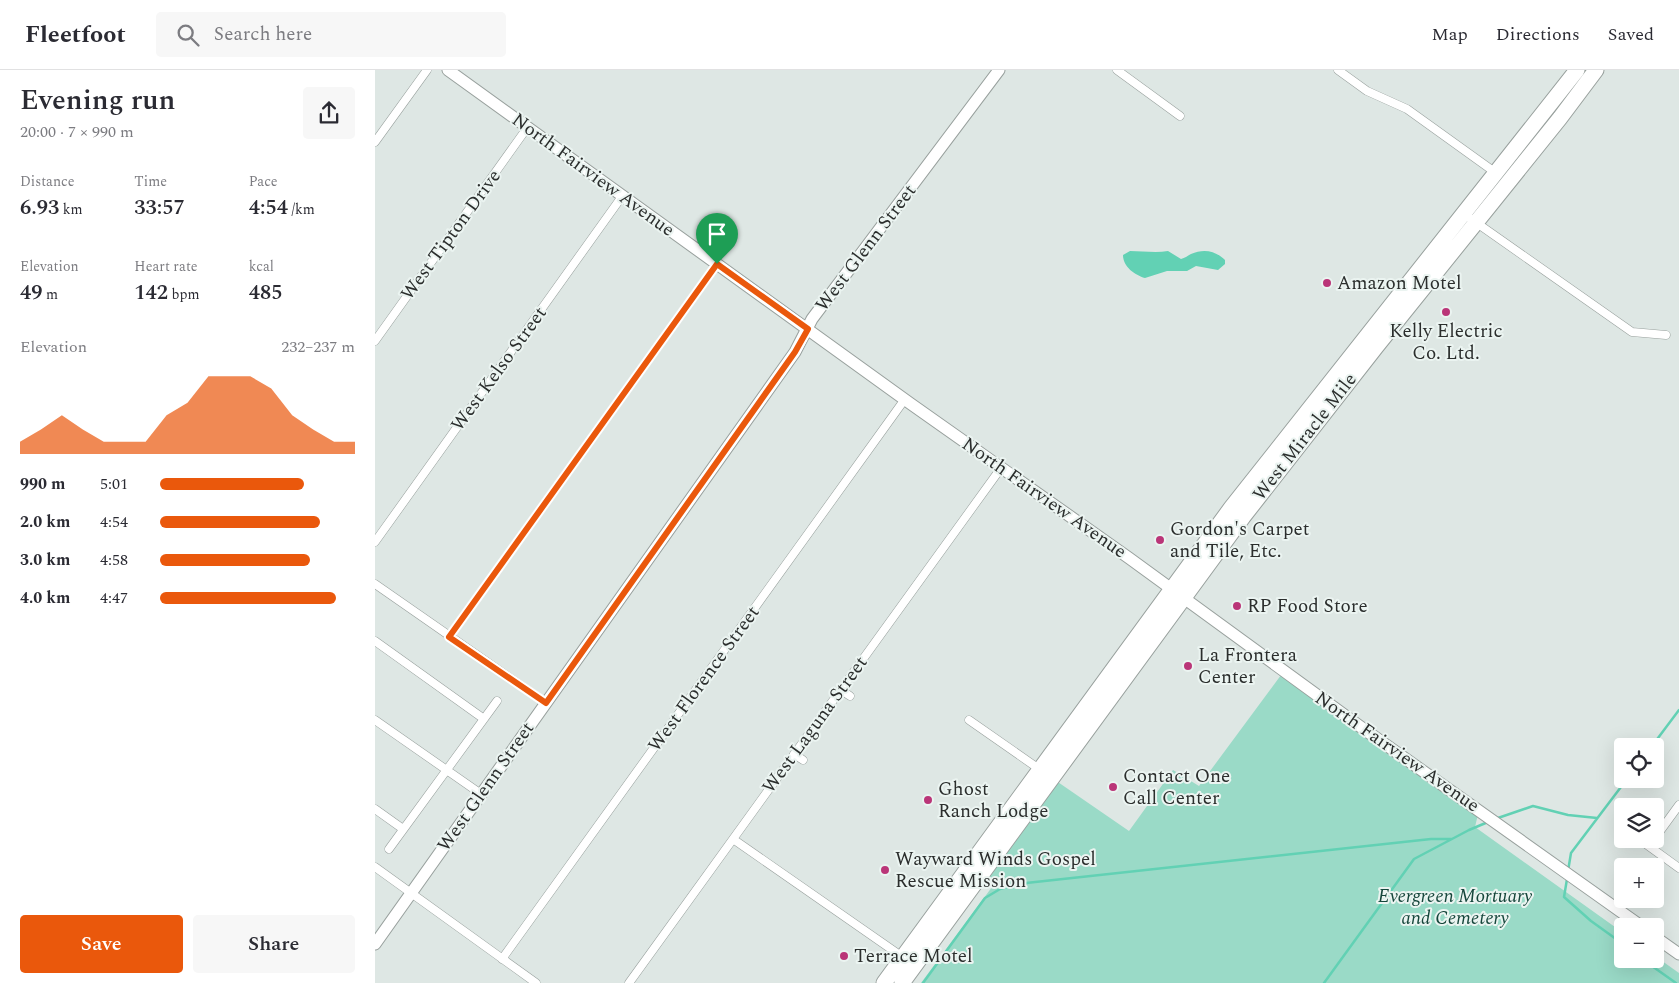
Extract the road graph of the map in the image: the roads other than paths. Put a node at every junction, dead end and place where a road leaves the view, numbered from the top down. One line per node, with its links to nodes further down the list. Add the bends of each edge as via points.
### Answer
1 (427, 70): 10 (street)
2 (448, 70): 9 (street, North Fairview Avenue)
3 (999, 70): 15 (street, West Glenn Street, via 812,319)
4 (1117, 70): 8 (street)
5 (1338, 70): 11 (street, via 1367,91 1407,109)
6 (1577, 70): 11 (highway, West Miracle Mile)
7 (1596, 70): 13 (highway, West Miracle Mile, via 1559,118)
8 (1181, 116)
9 (527, 128): 12 (street, North Fairview Avenue); 18 (street, West Tipton Drive)
10 (375, 142)
11 (1497, 173): 13 (highway, West Miracle Mile)
12 (623, 196): 14 (street, North Fairview Avenue); 22 (street, West Kelso Street)
13 (1470, 218): 16 (highway, West Miracle Mile); 17 (street, via 1631,332); 20 (highway, West Miracle Mile)
14 (717, 264): 15 (street, North Fairview Avenue); 25 (street)
15 (808, 329): 19 (street, North Fairview Avenue); 30 (street, West Glenn Street, via 795,352)
16 (1370, 331): 20 (highway, via 1369,340 1325,398); 24 (highway, West Miracle Mile, via 1231,508)
17 (1666, 335)
18 (375, 342)
19 (905, 400): 21 (street, North Fairview Avenue); 53 (street, West Florence Street)
20 (1324, 413): 24 (highway, West Miracle Mile)
21 (1001, 468): 24 (street, North Fairview Avenue); 27 (street, West Laguna Street)
22 (375, 542)
23 (375, 584): 25 (street)
24 (1178, 594): 37 (highway, West Miracle Mile); 49 (street, North Fairview Avenue)
25 (449, 637): 30 (street)
26 (375, 641): 31 (street)
27 (841, 690): 28 (street); 34 (street, West Laguna Street)
28 (850, 696)
29 (497, 702): 31 (street)
30 (546, 703): 38 (street, West Glenn Street)
31 (484, 719): 36 (street)
32 (375, 720): 36 (street)
33 (969, 720): 37 (street)
34 (794, 754): 35 (street); 43 (street, West Laguna Street)
35 (803, 760)
36 (446, 770): 38 (street); 42 (street)
37 (1046, 774): 54 (highway, West Miracle Mile)
38 (481, 794): 48 (street, West Glenn Street)
39 (1679, 805): 41 (street)
40 (375, 809): 42 (street)
41 (1664, 826)
42 (403, 830): 45 (street)
43 (733, 839): 54 (street); 56 (street, West Laguna Street)
44 (1652, 848): 47 (street)
45 (389, 849)
46 (375, 867): 48 (street)
47 (1679, 868)
48 (411, 893): 51 (street, West Glenn Street); 53 (street)
49 (1630, 918)
50 (1664, 943): 52 (street)
51 (375, 944)
52 (1679, 954)
53 (502, 959): 55 (street)
54 (909, 962): 57 (highway, West Miracle Mile); 58 (highway, West Miracle Mile)
55 (536, 983)
56 (629, 983)
57 (884, 983)
58 (902, 983)

